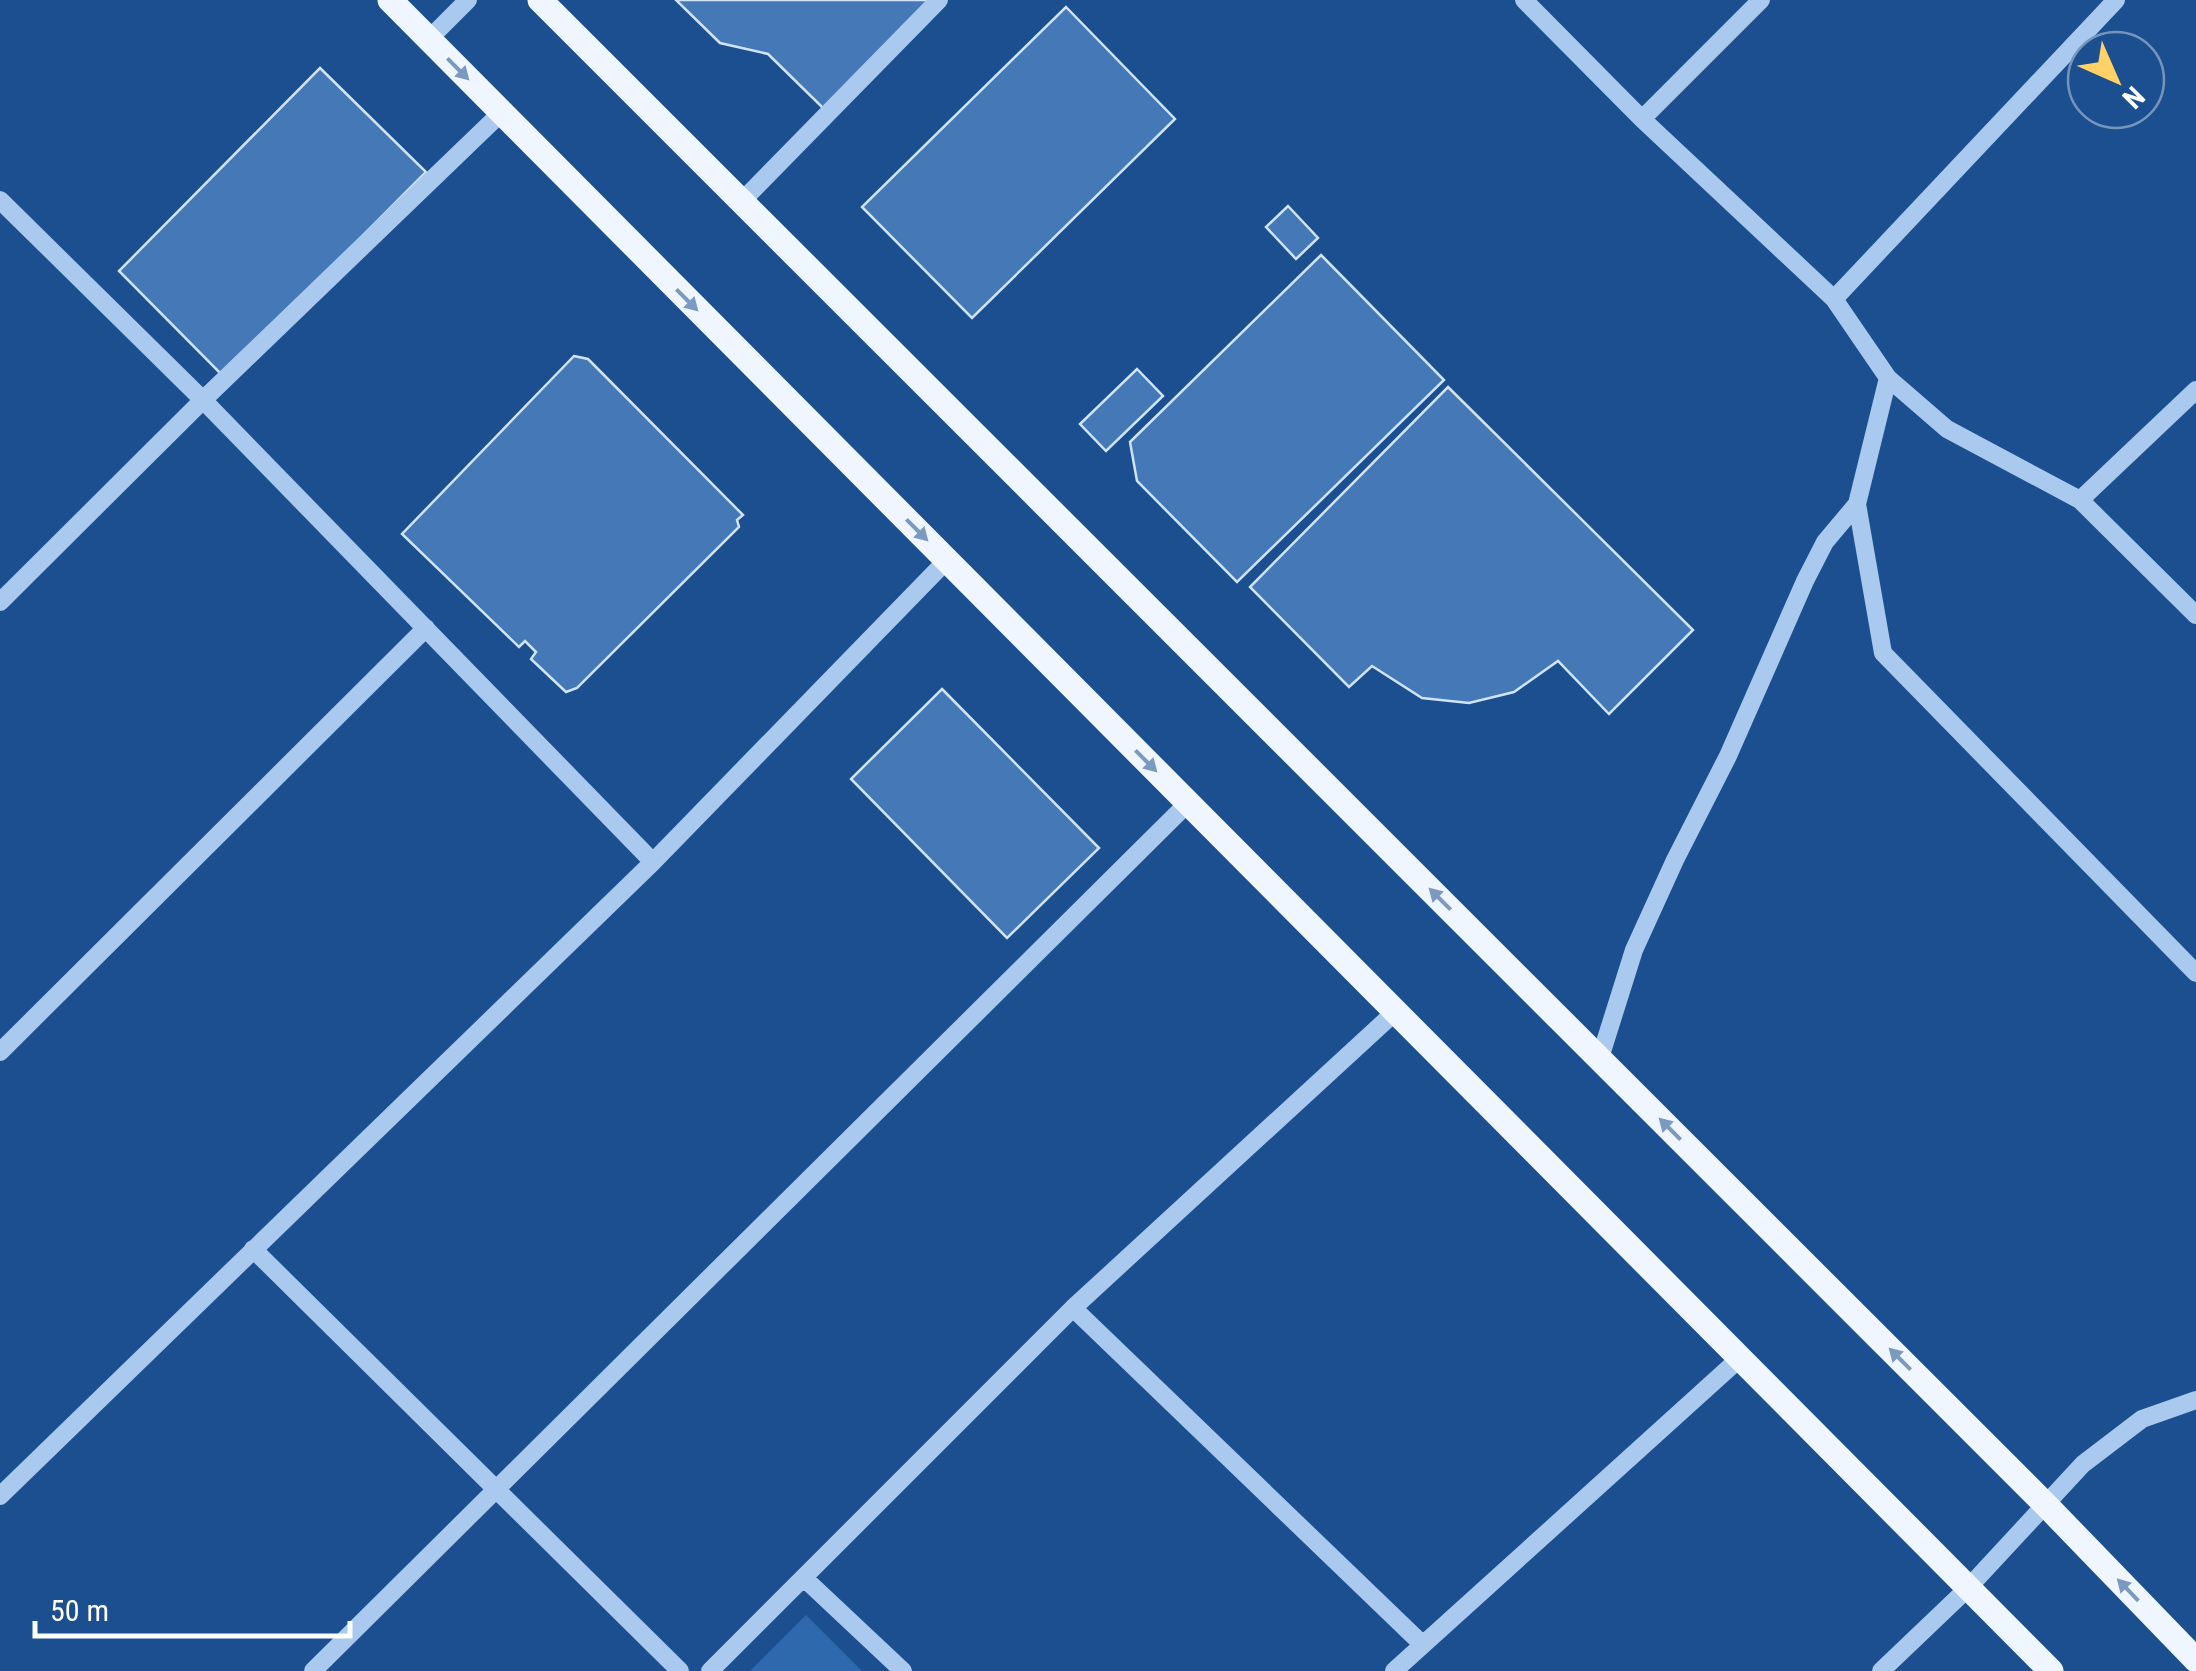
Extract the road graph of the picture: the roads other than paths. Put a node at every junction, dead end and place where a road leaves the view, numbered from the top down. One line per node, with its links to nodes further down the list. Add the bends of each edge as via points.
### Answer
1 (390, 0): 8 (main road)
2 (468, 0): 8 (street)
3 (540, 0): 12 (main road)
4 (939, 0): 12 (street)
5 (1524, 0): 10 (street)
6 (1761, 0): 10 (street)
7 (2116, 0): 13 (street)
8 (429, 39): 9 (main road, one-way to 9)
9 (501, 113): 16 (street); 19 (main road, one-way to 19)
10 (1642, 119): 13 (street)
11 (0, 200): 16 (street)
12 (742, 201): 28 (main road, one-way to 12)
13 (1834, 300): 14 (street)
14 (1888, 378): 17 (street, via 1946,429); 18 (street)
15 (2196, 390): 17 (street)
16 (202, 400): 20 (street); 22 (street)
17 (2080, 500): 21 (street)
18 (1857, 504): 25 (street, via 1883,652); 28 (street, via 1804,581 1634,950)
19 (947, 560): 23 (main road, one-way to 23); 24 (street)
20 (0, 602)
21 (2196, 615)
22 (426, 628): 24 (street); 27 (street)
23 (1188, 804): 26 (main road); 33 (street)
24 (653, 862): 29 (street)
25 (2196, 974)
26 (1395, 1012): 30 (street); 31 (main road)
27 (0, 1052)
28 (1600, 1058): 35 (main road, one-way to 28)
29 (253, 1249): 33 (street); 34 (street)
30 (1073, 1308): 36 (street); 38 (street)
31 (1740, 1358): 37 (main road); 38 (street)
32 (2196, 1400): 35 (street, via 2142,1420 2083,1464)
33 (498, 1488): 40 (street); 41 (street)
34 (0, 1496)
35 (2046, 1506): 37 (street); 39 (main road, one-way to 35)
36 (804, 1578): 42 (street); 43 (street)
37 (1968, 1588): 45 (street); 46 (main road)
38 (1422, 1644): 44 (street)
39 (2196, 1660)
40 (313, 1671)
41 (680, 1671)
42 (710, 1671)
43 (903, 1671)
44 (1394, 1671)
45 (1881, 1671)
46 (2051, 1671)

